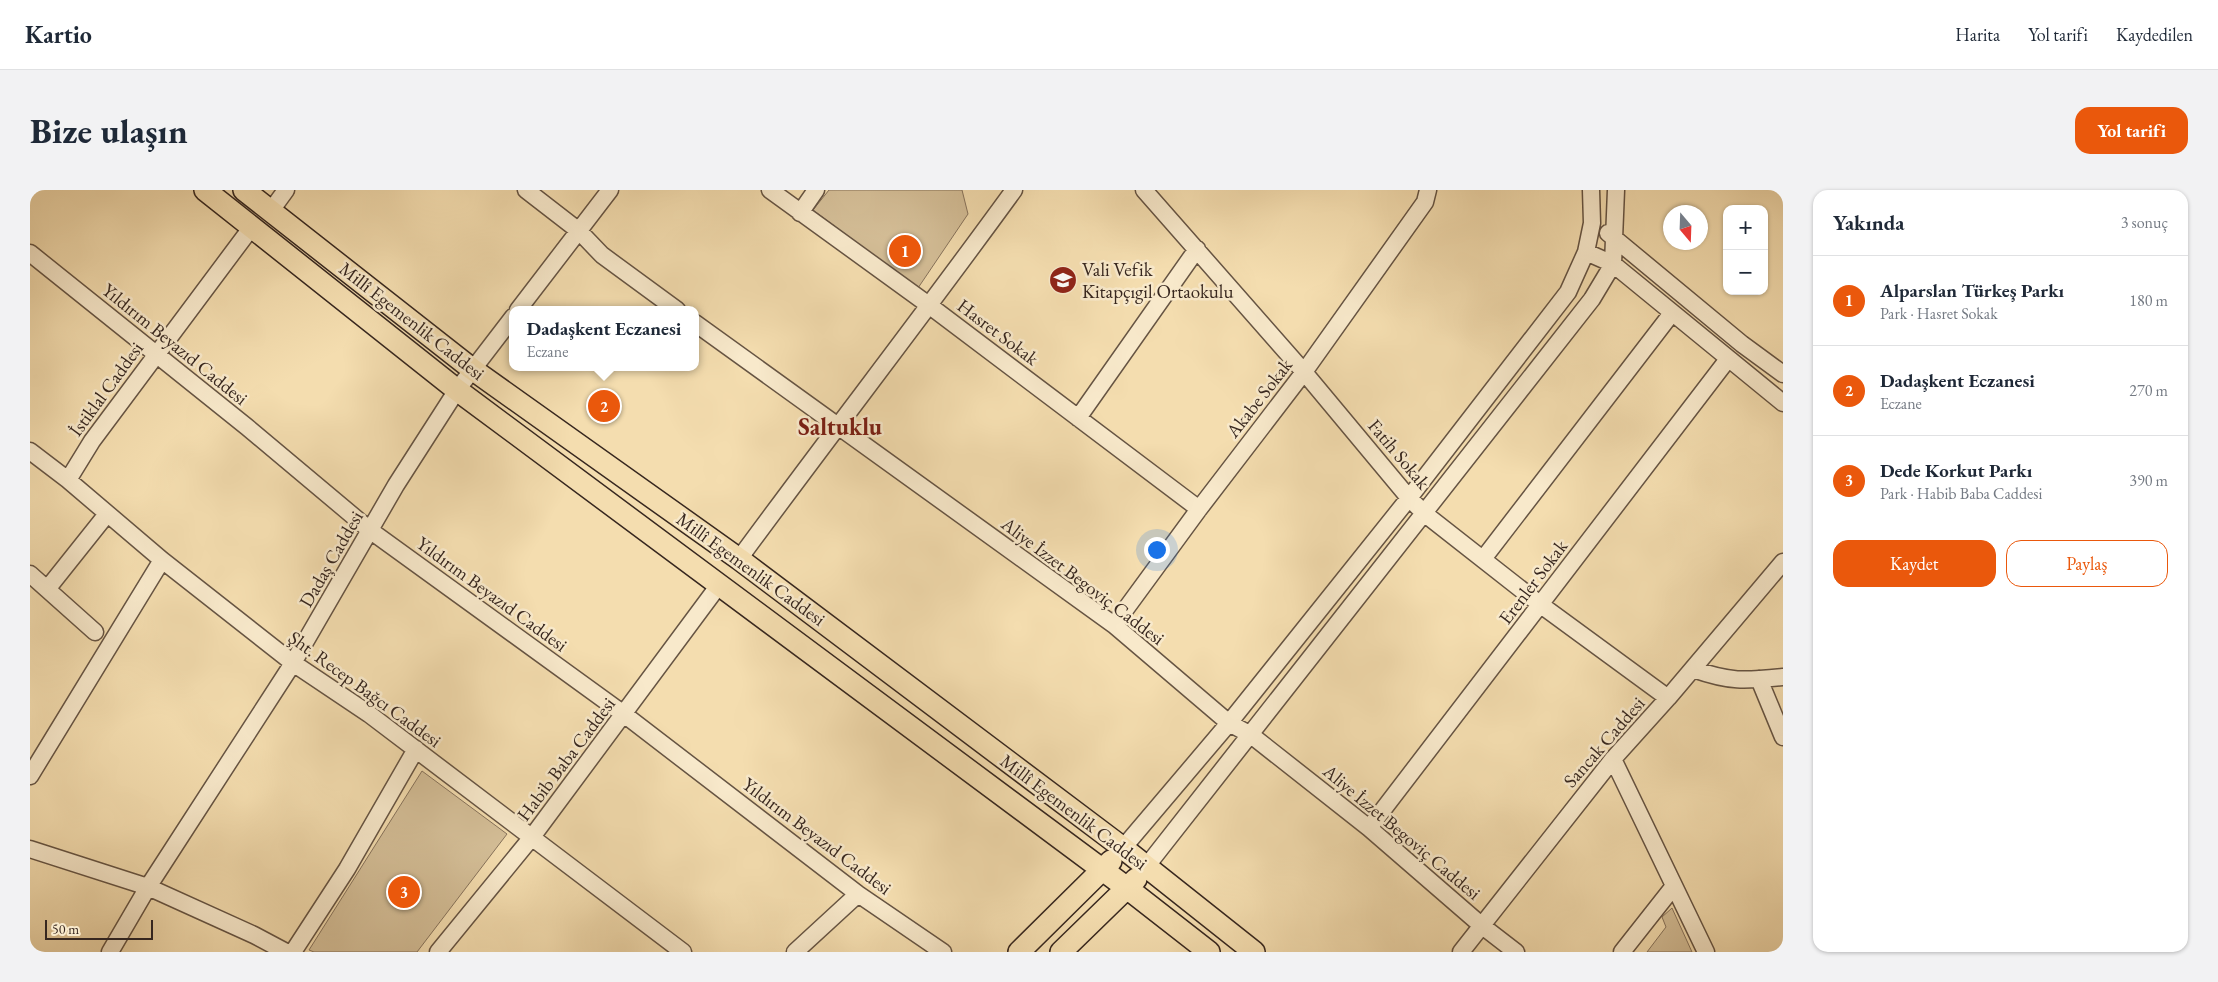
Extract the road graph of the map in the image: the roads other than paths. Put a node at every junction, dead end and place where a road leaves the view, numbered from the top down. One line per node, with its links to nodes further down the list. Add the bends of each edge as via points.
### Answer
1 (205, 190): 16 (main road, Millî Egemenlik Caddesi)
2 (244, 190): 13 (main road, Millî Egemenlik Caddesi)
3 (286, 190): 13 (street)
4 (526, 190): 17 (street)
5 (610, 190): 17 (street)
6 (770, 190): 14 (street, Hasret Sokak)
7 (816, 190): 14 (street)
8 (1014, 190): 25 (street)
9 (1144, 190): 19 (street, Fatih Sokak)
10 (1428, 190): 32 (street, Akabe Sokak, via 1426,202)
11 (1591, 190): 15 (street)
12 (1616, 190): 18 (street)
13 (270, 212): 31 (main road, Millî Egemenlik Caddesi)
14 (800, 213): 25 (street, Hasret Sokak)
15 (1592, 223): 18 (street); 20 (street)
16 (251, 228): 29 (street, İstiklal Caddesi); 34 (main road, Millî Egemenlik Caddesi)
17 (579, 231): 23 (street); 24 (street, via 602,255)
18 (1614, 237): 22 (street); 33 (street, via 1742,344)
19 (1196, 249): 32 (street, Fatih Sokak); 36 (street)
20 (1586, 252): 22 (street); 40 (street, via 1568,292)
21 (30, 253): 29 (street, Yıldırım Beyazıd Caddesi)
22 (1613, 264): 26 (street); 43 (street, via 1592,299)
23 (521, 306)
24 (672, 306)
25 (930, 306): 36 (street, Hasret Sokak); 37 (street)
26 (1672, 313): 30 (street); 46 (street)
27 (509, 322): 31 (street, Dadaş Caddesi)
28 (699, 326): 37 (street, Aliye İzzet Begoviç Caddesi)
29 (155, 354): 39 (street, İstiklal Caddesi); 44 (street, Yıldırım Beyazıd Caddesi)
30 (1728, 359): 35 (street); 52 (street, Erenler Sokak)
31 (472, 369): 34 (street, Dadaş Caddesi); 45 (main road, Millî Egemenlik Caddesi)
32 (1304, 372): 40 (street, Fatih Sokak); 41 (street, Akabe Sokak)
33 (1783, 374)
34 (457, 390): 44 (street, Dadaş Caddesi, via 396,485); 50 (main road, Millî Egemenlik Caddesi)
35 (1783, 403)
36 (1078, 418): 41 (street, Hasret Sokak)
37 (837, 426): 45 (street); 53 (street, Aliye İzzet Begoviç Caddesi)
38 (30, 451): 39 (street, Şht. Recep Bağcı Caddesi)
39 (68, 480): 42 (street, Şht. Recep Bağcı Caddesi)
40 (1409, 498): 43 (street, Fatih Sokak); 61 (street)
41 (1199, 509): 53 (street, Akabe Sokak)
42 (107, 514): 47 (street, Şht. Recep Bağcı Caddesi); 51 (street)
43 (1425, 514): 46 (street, Fatih Sokak); 62 (street)
44 (371, 531): 55 (street, Dadaş Caddesi); 60 (street, Yıldırım Beyazıd Caddesi)
45 (739, 559): 69 (main road, Millî Egemenlik Caddesi)
46 (1482, 559): 52 (street, Fatih Sokak)
47 (162, 560): 55 (street, Şht. Recep Bağcı Caddesi); 66 (street)
48 (1783, 562): 56 (street, Sancak Caddesi)
49 (30, 574): 51 (street)
50 (719, 586): 60 (street, Habib Baba Caddesi); 72 (main road, Millî Egemenlik Caddesi)
51 (48, 588): 54 (street)
52 (1541, 604): 59 (street, Fatih Sokak); 67 (street, Erenler Sokak)
53 (1114, 625): 61 (street, Aliye İzzet Begoviç Caddesi)
54 (95, 632)
55 (293, 663): 64 (street, Şht. Recep Bağcı Caddesi); 74 (street, Dadaş Caddesi)
56 (1693, 668): 58 (street, via 1736,681); 59 (street, Sancak Caddesi)
57 (1783, 677): 58 (street)
58 (1760, 679): 63 (street)
59 (1668, 698): 65 (street, Sancak Caddesi)
60 (624, 715): 68 (street, Habib Baba Caddesi); 76 (street, Yıldırım Beyazıd Caddesi)
61 (1228, 722): 62 (street, Aliye İzzet Begoviç Caddesi); 69 (street)
62 (1251, 735): 67 (street, Aliye İzzet Begoviç Caddesi); 71 (street)
63 (1783, 737)
64 (416, 749): 68 (street, Şht. Recep Bağcı Caddesi); 80 (street, via 347,869)
65 (1613, 759): 73 (street); 77 (street, Sancak Caddesi)
66 (30, 776)
67 (1369, 828): 77 (street, Aliye İzzet Begoviç Caddesi)
68 (532, 837): 81 (street, Habib Baba Caddesi); 82 (street, Şht. Recep Bağcı Caddesi)
69 (1122, 848): 71 (main road, Millî Egemenlik Caddesi); 72 (main road)
70 (30, 849): 74 (street)
71 (1146, 867): 75 (main road); 88 (main road, Millî Egemenlik Caddesi)
72 (1102, 870): 75 (main road, Millî Egemenlik Caddesi); 85 (main road)
73 (1674, 886): 91 (street); 92 (street)
74 (148, 887): 78 (street, Dadaş Caddesi); 79 (street)
75 (1127, 888): 86 (main road); 87 (main road, Millî Egemenlik Caddesi)
76 (858, 894): 83 (street); 84 (street, Yıldırım Beyazıd Caddesi)
77 (1481, 925): 89 (street, Sancak Caddesi); 90 (street, Aliye İzzet Begoviç Caddesi)
78 (110, 952)
79 (286, 952)
80 (292, 952)
81 (438, 952)
82 (683, 952)
83 (795, 952)
84 (943, 952)
85 (1018, 952)
86 (1061, 952)
87 (1209, 952)
88 (1254, 952)
89 (1461, 952)
90 (1516, 952)
91 (1622, 952)
92 (1706, 952)

